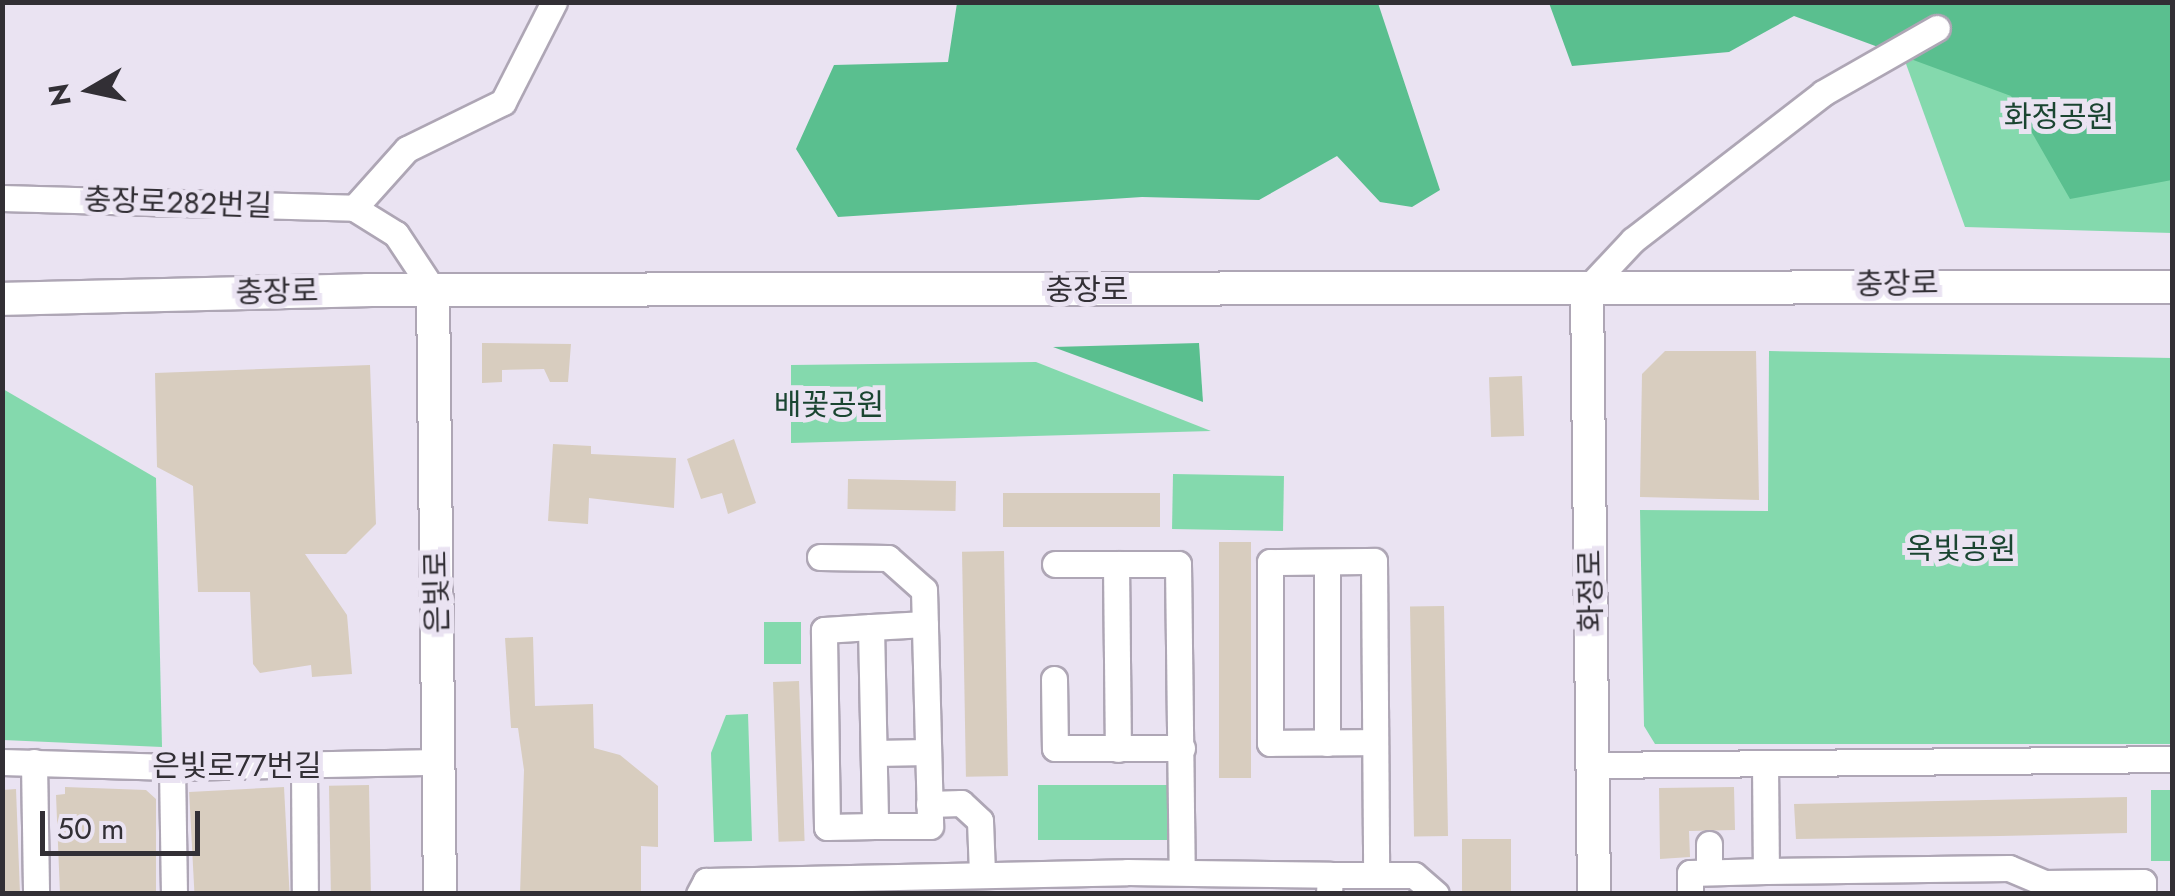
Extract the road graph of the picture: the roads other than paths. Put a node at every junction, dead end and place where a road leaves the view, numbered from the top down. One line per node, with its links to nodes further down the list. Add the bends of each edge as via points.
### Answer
1 (554, 2): 4 (street, via 503,102 408,149)
2 (1937, 28): 6 (street, via 1823,92 1632,240)
3 (2, 198): 4 (street, 충장로282번길)
4 (354, 208): 7 (street, via 396,234)
5 (2172, 287): 6 (main road, 충장로)
6 (1587, 289): 7 (main road, 충장로); 27 (main road, 화정로)
7 (433, 290): 8 (main road, 충장로); 25 (main road, 은빛로)
8 (2, 299)
9 (820, 557): 13 (street, via 888,558 924,590)
10 (1327, 562): 16 (street); 16 (street, via 1270,562 1270,744); 17 (street, via 1374,561)
11 (1055, 564): 12 (street)
12 (1116, 564): 18 (street); 19 (street, via 1178,564)
13 (925, 624): 14 (street); 20 (street)
14 (871, 626): 21 (street); 31 (street, via 824,630 827,827)
15 (1054, 679): 18 (street, via 1055,748)
16 (1326, 742): 17 (street)
17 (1374, 742): 37 (street)
18 (1118, 748): 19 (street)
19 (1182, 748): 34 (street)
20 (928, 752): 21 (street); 30 (street)
21 (874, 753): 31 (street)
22 (2172, 759): 26 (street)
23 (2, 762): 24 (street, 은빛로77번길)
24 (34, 762): 29 (street, 은빛로77번길); 44 (street)
25 (439, 762): 28 (street, 은빛로77번길); 47 (main road, 은빛로)
26 (1765, 763): 27 (street); 33 (street)
27 (1594, 765): 50 (main road, 화정로)
28 (304, 766): 29 (street, 은빛로77번길); 46 (street)
29 (172, 768): 45 (street)
30 (929, 804): 31 (street, via 930,826); 36 (street, via 961,803 980,822)
31 (875, 826)
32 (1709, 844): 35 (street)
33 (1766, 871): 35 (street); 38 (street)
34 (1182, 872): 40 (street); 41 (street)
35 (1709, 872): 51 (street, via 1690,873)
36 (982, 874): 40 (street); 42 (street)
37 (1376, 874): 41 (street); 49 (street, via 1414,875)
38 (1794, 882): 39 (street)
39 (1904, 882): 43 (street, via 2009,868)
40 (1128, 883)
41 (1330, 884)
42 (821, 886): 48 (street, via 706,882)
43 (2044, 888): 52 (street, via 2143,882)
44 (36, 894)
45 (174, 894)
46 (305, 894)
47 (440, 894)
48 (700, 894)
49 (1436, 894)
50 (1594, 894)
51 (1690, 894)
52 (2143, 894)

